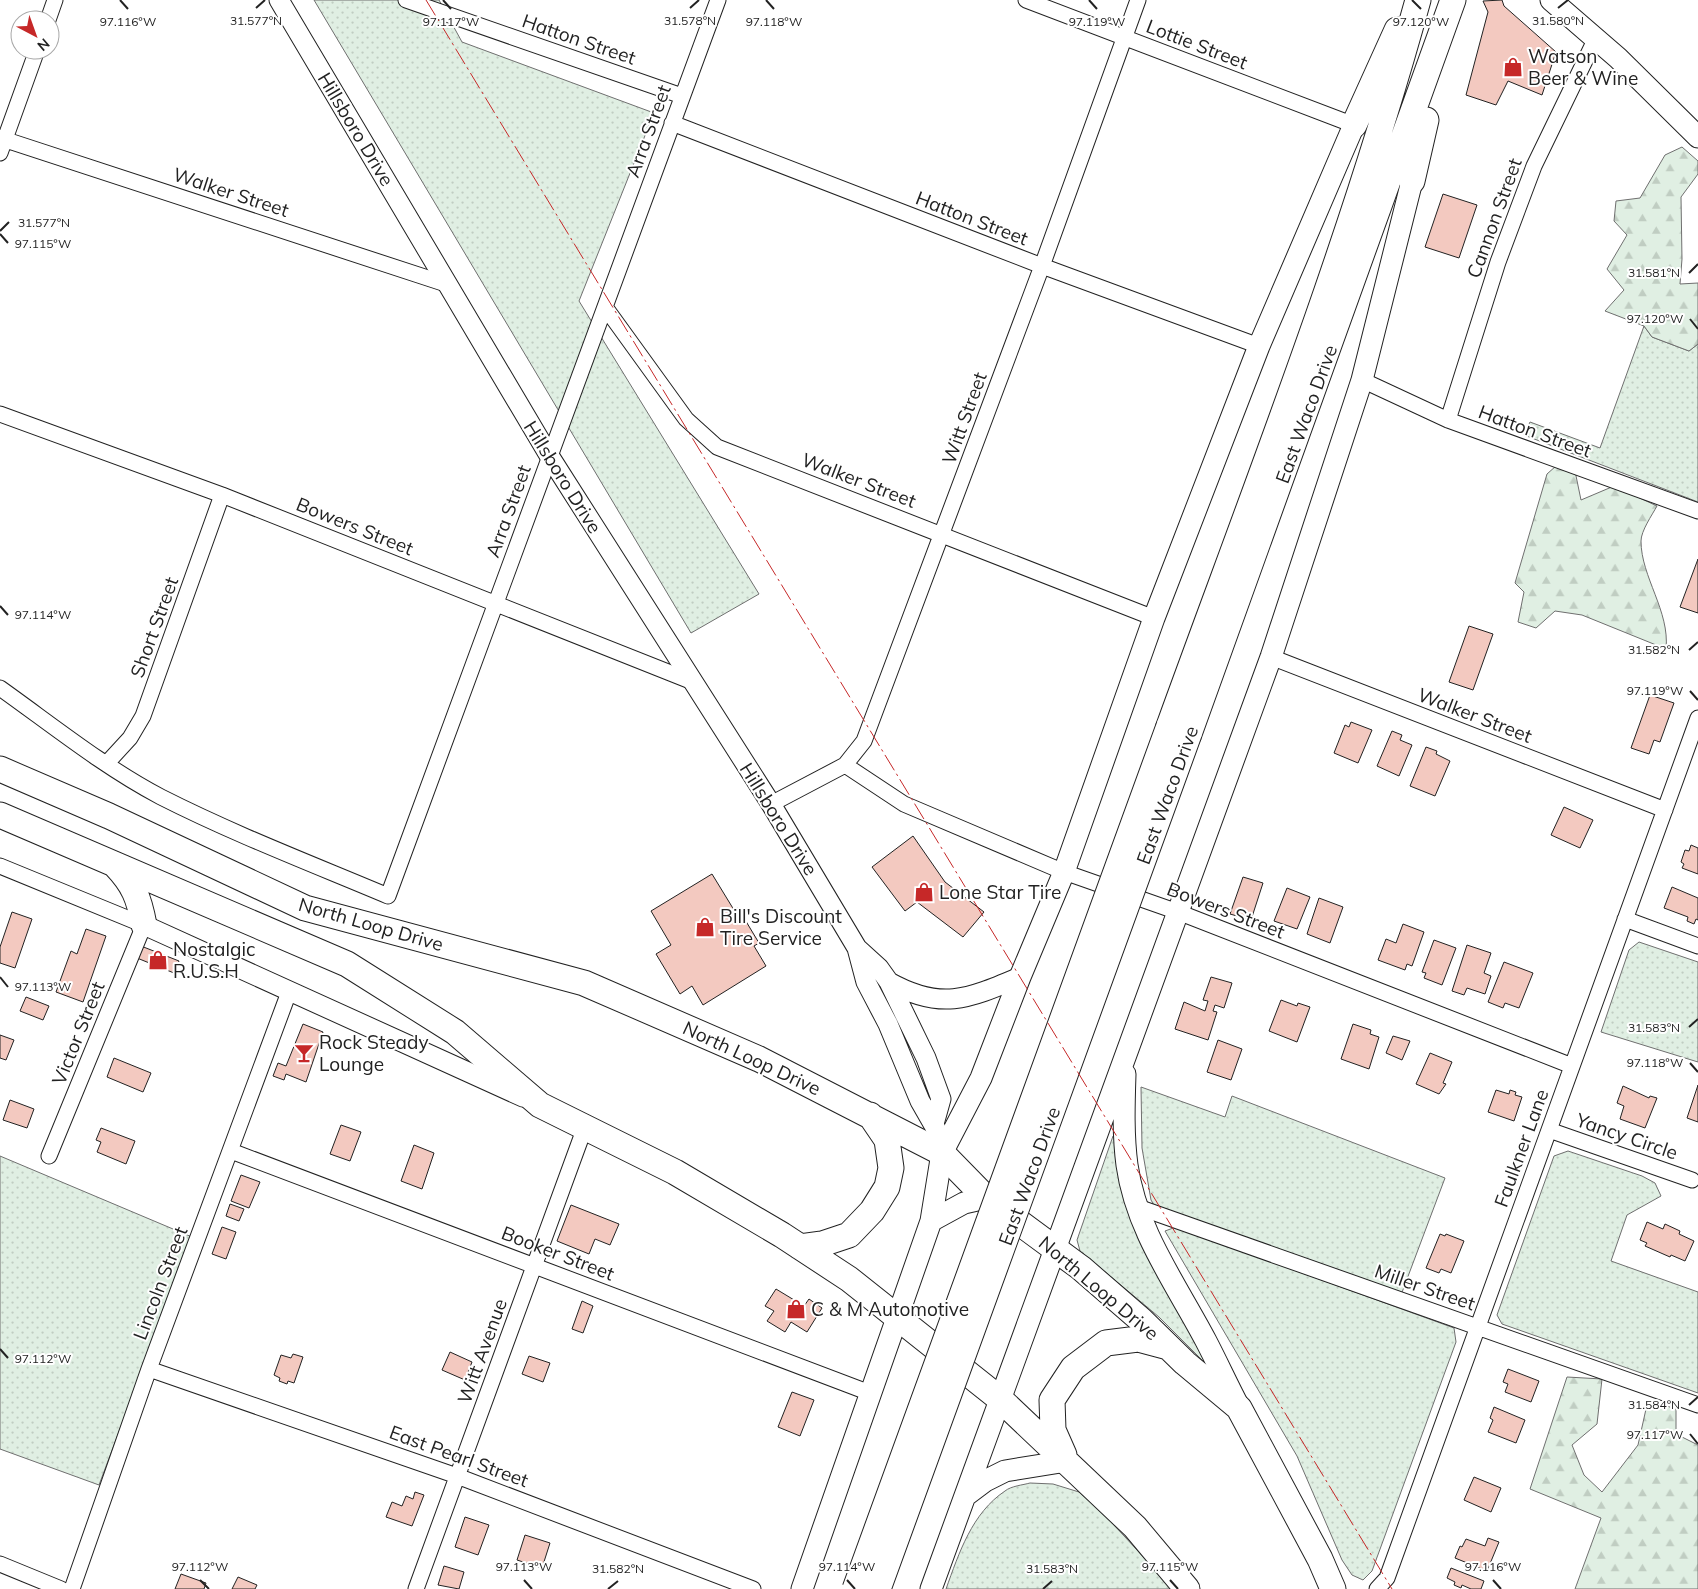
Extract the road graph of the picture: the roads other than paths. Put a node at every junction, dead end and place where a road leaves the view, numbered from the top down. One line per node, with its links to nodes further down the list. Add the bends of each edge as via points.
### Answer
1 (279, 0): 20 (street, Hillsboro Drive)
2 (406, 0): 13 (street, Hatton Street)
3 (718, 0): 13 (street, Arra Street)
4 (1026, 0): 10 (street, Lottie Street)
5 (1138, 0): 10 (street, Witt Street)
6 (1410, 0): 15 (main road)
7 (1418, 0): 36 (main road, East Waco Drive, via 1391,98)
8 (1552, 0): 11 (main road)
9 (1452, 5): 18 (main road); 36 (main road, East Waco Drive)
10 (1125, 37): 15 (street, Lottie Street); 19 (street, Witt Street)
11 (1596, 38): 16 (main road); 25 (street, Cannon Street, via 1534,166 1498,262)
12 (33, 60): 17 (street)
13 (682, 96): 14 (street, Arra Street)
14 (672, 123): 19 (street, Hatton Street); 21 (street, Arra Street)
15 (1354, 125): 22 (main road)
16 (1698, 137)
17 (2, 143): 20 (street, Walker Street)
18 (1412, 181): 23 (main road, East Waco Drive)
19 (1042, 266): 22 (street, Hatton Street); 29 (street, Witt Street)
20 (449, 285): 26 (street, Hillsboro Drive)
21 (605, 307): 26 (street, Arra Street); 29 (street, Walker Street, via 686,419 717,447)
22 (1259, 346): 31 (main road)
23 (1362, 380): 25 (street, Hatton Street); 32 (main road, East Waco Drive)
24 (0, 414): 27 (street, Bowers Street)
25 (1448, 420): 28 (street, Hatton Street)
26 (550, 457): 30 (street, Arra Street); 33 (street, Hillsboro Drive)
27 (222, 494): 30 (street, Bowers Street); 37 (street, Short Street, via 143,716 130,738)
28 (1698, 511)
29 (942, 534): 31 (street, Walker Street); 38 (street, Witt Street, via 864,741)
30 (496, 603): 33 (street, Bowers Street); 46 (street, Arra Street)
31 (1154, 618): 45 (main road)
32 (1271, 657): 41 (street, Walker Street); 47 (main road, East Waco Drive)
33 (693, 682): 40 (street, Hillsboro Drive)
34 (0, 688): 37 (street, North Loop Drive)
35 (1698, 718): 41 (street, Faulkner Lane)
36 (1179, 730): 89 (main road, East Waco Drive, bridge); 90 (main road, East Waco Drive, bridge)
37 (106, 763): 46 (street, North Loop Drive, via 160,796 272,848)
38 (845, 765): 40 (street, Witt Street); 45 (street, Bowers Street, via 904,804)
39 (0, 769): 58 (main road, North Loop Drive, via 306,908 584,982 759,1059)
40 (771, 804): 51 (street, Hillsboro Drive)
41 (1665, 810): 48 (street, Faulkner Lane)
42 (0, 815): 43 (main road, North Loop Drive)
43 (114, 863): 49 (main road, via 131,881 140,901); 57 (main road, North Loop Drive, via 347,964 455,1032)
44 (0, 866): 49 (street, North Loop Drive)
45 (1064, 872): 47 (street, Bowers Street); 52 (main road)
46 (388, 896)
47 (1178, 912): 55 (main road, East Waco Drive); 56 (street, Bowers Street)
48 (1625, 919): 50 (street); 56 (street, Faulkner Lane)
49 (144, 924): 54 (street, North Loop Drive); 64 (street, Victor Street)
50 (1698, 946)
51 (857, 948): 53 (street, Hillsboro Drive, via 879,968); 59 (street, Hillsboro Drive, via 866,982 888,1024 920,1101)
52 (1020, 977): 53 (street, via 975,996 944,1000 906,992); 63 (main road, via 981,1078)
53 (888, 982): 59 (street, Hillsboro Drive, via 926,1058 941,1099)
54 (289, 992): 57 (street, North Loop Drive); 62 (street, Lincoln Street)
55 (1126, 1051): 67 (main road, via 1123,1127 1127,1167); 70 (main road, East Waco Drive)
56 (1572, 1066): 61 (street, Faulkner Lane)
57 (540, 1105): 60 (main road, North Loop Drive)
58 (870, 1114): 63 (main road, North Loop Drive); 69 (main road, via 887,1140 891,1168 886,1187 872,1211 849,1236)
59 (934, 1124): 63 (street, Hillsboro Drive)
60 (585, 1127): 69 (main road, North Loop Drive, via 731,1203); 71 (street, Witt Avenue)
61 (1549, 1130): 65 (street, Yancy Circle); 73 (street, Faulkner Lane)
62 (231, 1151): 71 (street, Booker Street); 75 (street, Lincoln Street)
63 (942, 1153): 66 (main road, North Loop Drive); 68 (main road)
64 (49, 1156)
65 (1692, 1180)
66 (986, 1198): 68 (main road, via 964,1204); 70 (main road, North Loop Drive)
67 (1138, 1207): 73 (street, Miller Street); 79 (main road, via 1166,1272 1206,1340)
68 (931, 1221): 72 (main road)
69 (800, 1247): 72 (main road, North Loop Drive, via 849,1279)
70 (1054, 1249): 74 (main road, North Loop Drive, via 1081,1268); 77 (main road, East Waco Drive)
71 (534, 1265): 76 (street, Booker Street); 81 (street, Witt Avenue)
72 (898, 1318): 76 (main road); 77 (main road, North Loop Drive)
73 (1478, 1327): 78 (street, Miller Street); 94 (street, Faulkner Lane, via 1387,1578)
74 (1170, 1348): 79 (main road, North Loop Drive); 80 (main road, via 1138,1339 1106,1343 1073,1368 1052,1400 1053,1430)
75 (148, 1369): 81 (street, East Pearl Street); 85 (street, Lincoln Street)
76 (870, 1393): 88 (main road)
77 (1000, 1399): 80 (main road, North Loop Drive); 82 (main road, East Waco Drive)
78 (1698, 1405)
79 (1239, 1408): 93 (main road, North Loop Drive)
80 (1067, 1461): 82 (main road, via 1005,1471 985,1480); 92 (main road, North Loop Drive, via 1135,1528)
81 (458, 1476): 86 (street, Witt Avenue); 87 (street, East Pearl Street)
82 (965, 1496): 91 (main road, East Waco Drive)
83 (0, 1564): 84 (street)
84 (61, 1589)
85 (72, 1589)
86 (416, 1589)
87 (753, 1589)
88 (802, 1589)
89 (855, 1589)
90 (878, 1589)
91 (931, 1589)
92 (1187, 1589)
93 (1333, 1589)
94 (1377, 1589)

